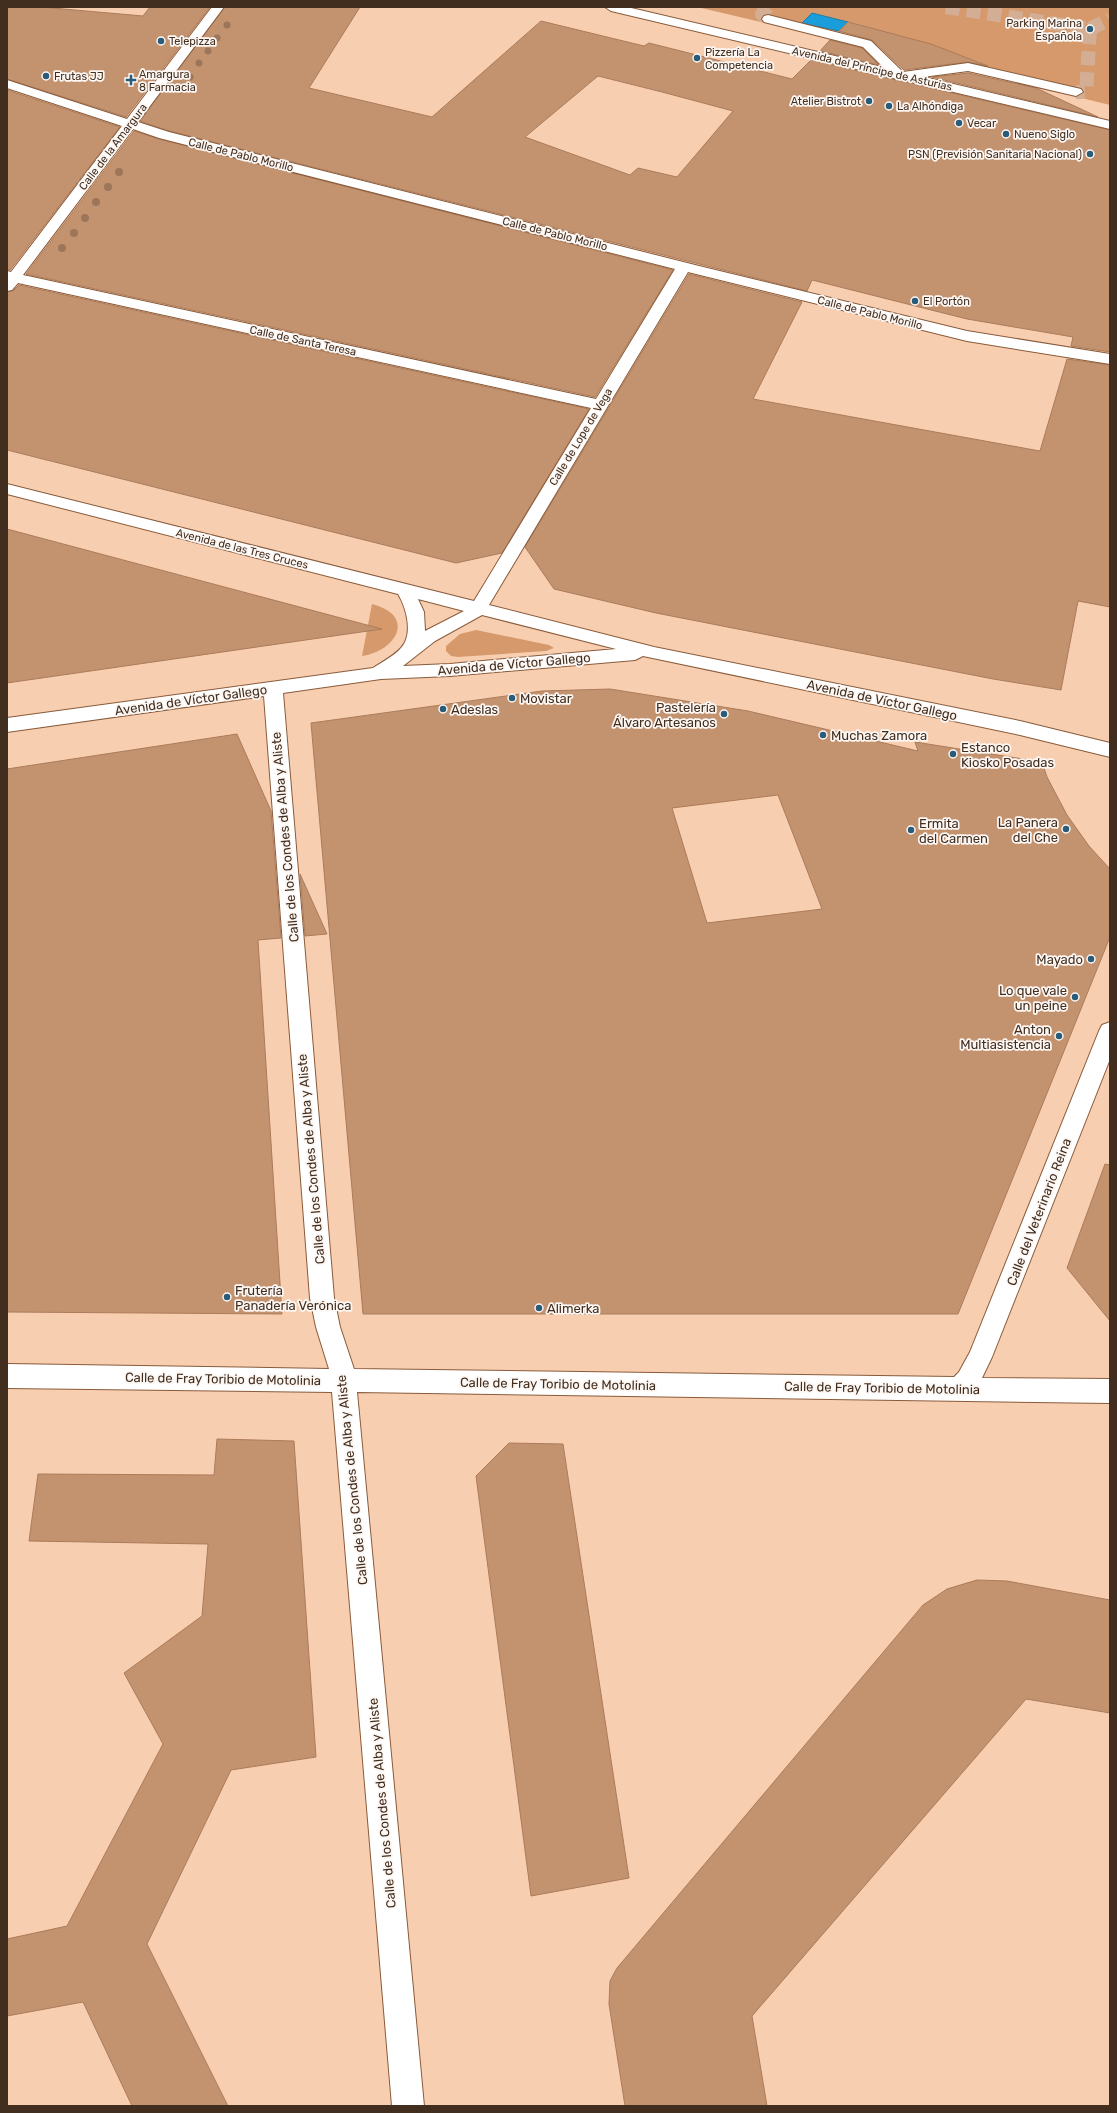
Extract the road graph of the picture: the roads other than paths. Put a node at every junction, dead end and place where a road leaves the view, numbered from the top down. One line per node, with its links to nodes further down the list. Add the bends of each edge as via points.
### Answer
1 (218, 7): 7 (street, Calle de la Amargura)
2 (612, 7): 4 (street, Avenida del Príncipe de Asturias)
3 (768, 19): 4 (street, via 867,44)
4 (900, 76): 6 (street, via 968,67); 8 (street, Avenida del Príncipe de Asturias)
5 (7, 84): 7 (street, Calle de Pablo Morillo)
6 (1076, 92)
7 (131, 124): 9 (street, Calle de Pablo Morillo, via 201,145); 10 (street, Calle de la Amargura)
8 (1110, 125)
9 (684, 267): 11 (street, Calle de Pablo Morillo, via 967,336); 12 (street, Calle de Lope de Vega)
10 (9, 280): 12 (street, Calle de Santa Teresa)
11 (1110, 359)
12 (600, 406): 15 (street, Calle de Lope de Vega)
13 (7, 489): 14 (street, Avenida de las Tres Cruces)
14 (404, 590): 15 (street, Avenida de las Tres Cruces); 16 (street, via 411,600 416,618 417,631)
15 (478, 609): 16 (street, Avenida de Víctor Gallego, via 465,619 430,636); 17 (street, Avenida de Víctor Gallego)
16 (409, 652): 18 (street, Avenida de Víctor Gallego)
17 (654, 653): 18 (street, Avenida de Víctor Gallego); 21 (street, Avenida de Víctor Gallego, via 1020,728)
18 (375, 674): 19 (street, Avenida de Víctor Gallego)
19 (273, 688): 20 (street, Avenida de Víctor Gallego); 24 (street, Calle de los Condes de Alba y Aliste, via 322,1298)
20 (7, 725)
21 (1110, 750)
22 (1110, 1031): 25 (street, Calle del Veterinario Reina, via 980,1357)
23 (7, 1376): 24 (street, Calle de Fray Toribio de Motolinia)
24 (343, 1381): 25 (street, Calle de Fray Toribio de Motolinia); 27 (street, Calle de los Condes de Alba y Aliste)
25 (960, 1390): 26 (street, Calle de Fray Toribio de Motolinia)
26 (1110, 1391)
27 (408, 2106)

